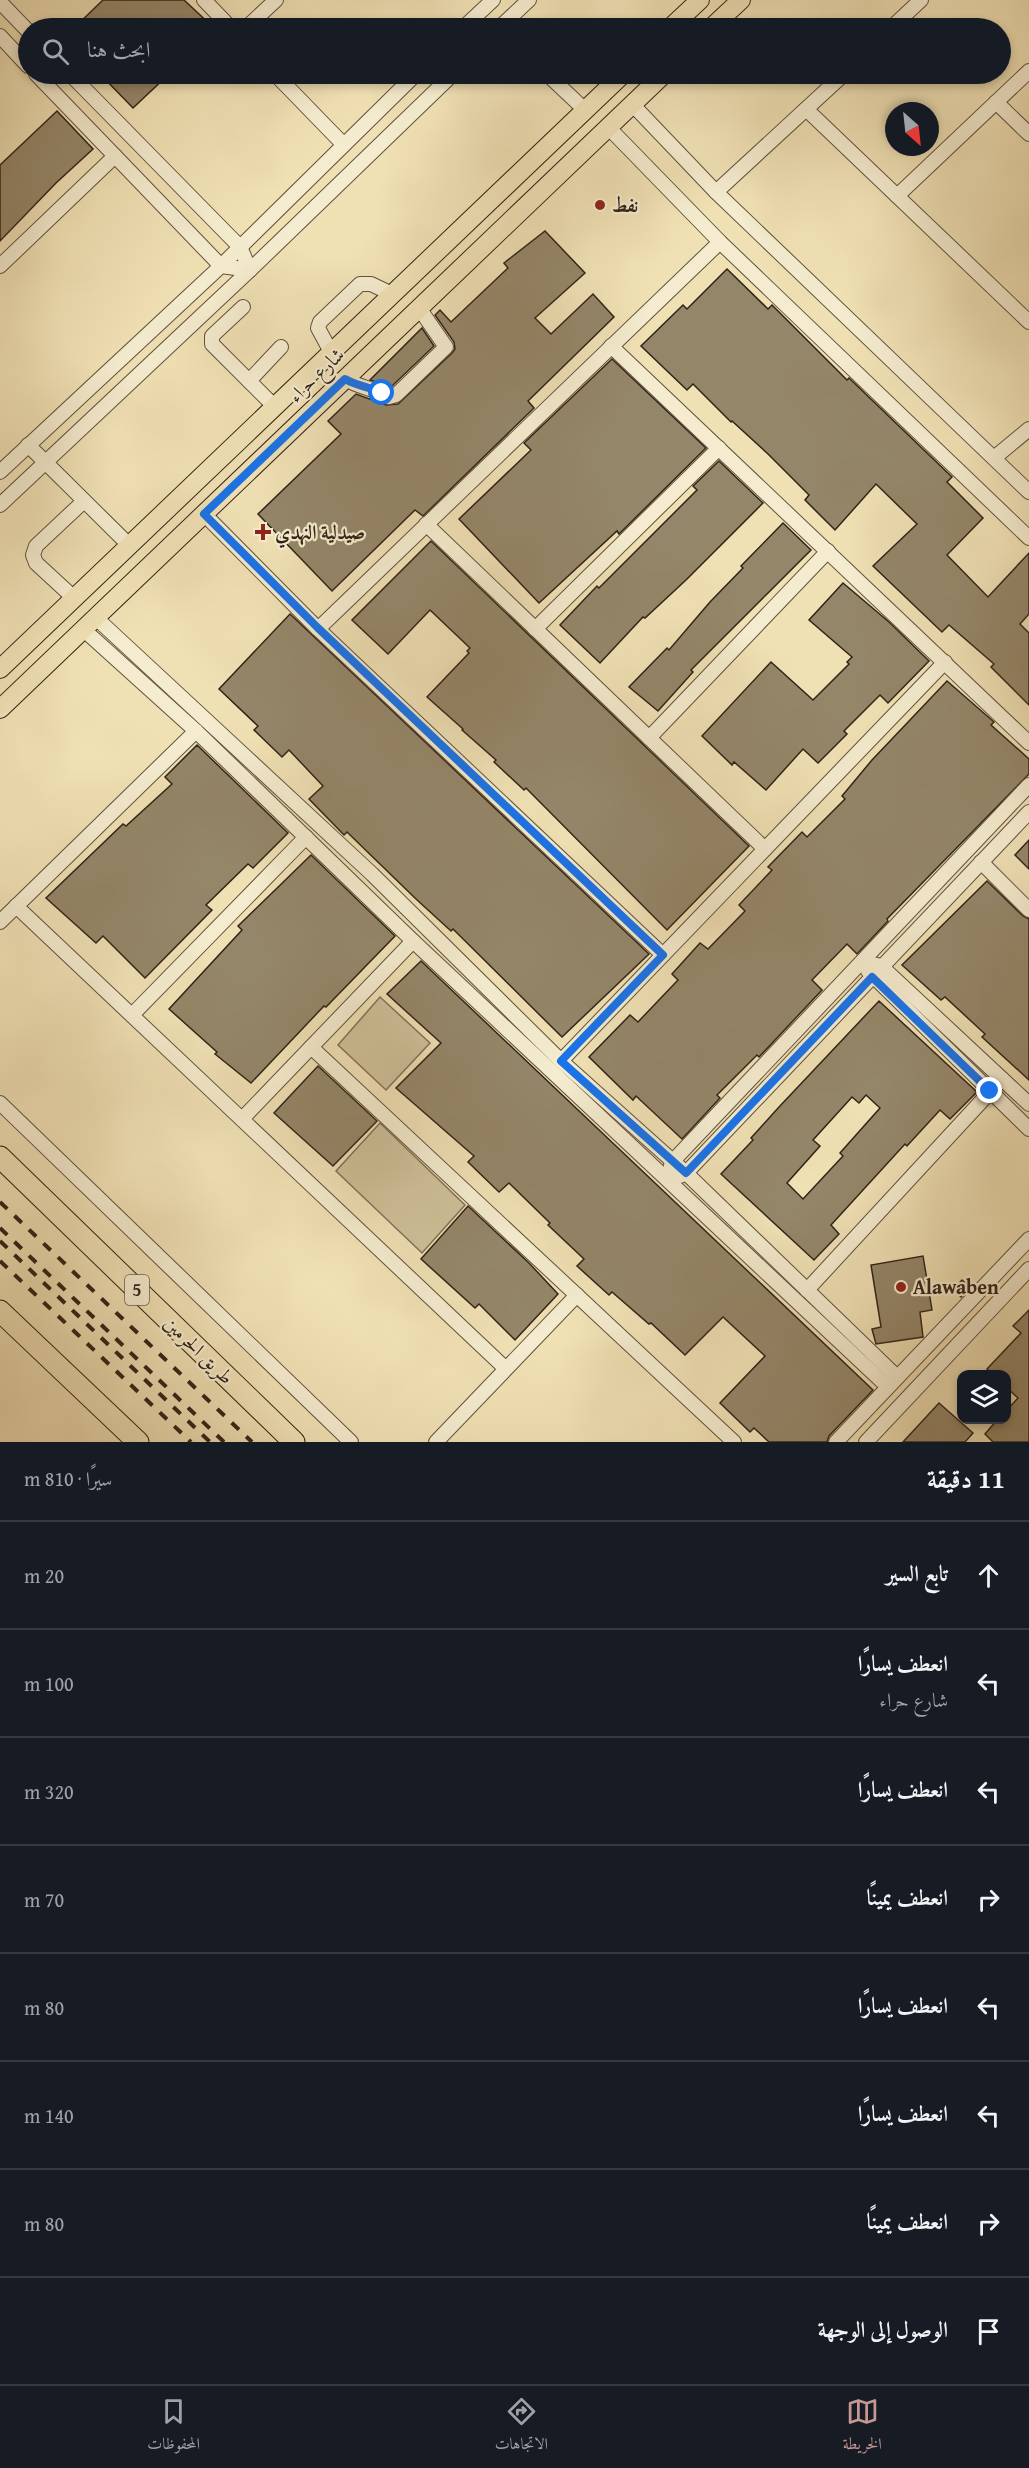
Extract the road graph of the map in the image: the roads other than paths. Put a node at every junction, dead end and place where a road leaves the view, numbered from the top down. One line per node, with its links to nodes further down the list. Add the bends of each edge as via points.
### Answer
1 (204, 0): 9 (street)
2 (276, 0): 10 (street)
3 (493, 0): 11 (street)
4 (529, 0): 12 (street)
5 (741, 0): 14 (main road)
6 (921, 0): 15 (street)
7 (0, 2): 16 (street)
8 (696, 2): 13 (main road)
9 (221, 18)
10 (257, 18)
11 (474, 18)
12 (510, 18)
13 (680, 18)
14 (722, 18)
15 (902, 18)
16 (18, 21)
17 (2, 43): 18 (street)
18 (18, 57)
19 (1029, 71): 29 (street)
20 (46, 84): 36 (street)
21 (80, 84): 40 (street)
22 (285, 84): 35 (street)
23 (406, 84): 35 (street)
24 (443, 84): 43 (street)
25 (558, 84): 32 (street)
26 (612, 84): 32 (main road, شارع حراء)
27 (653, 84): 30 (main road, شارع حراء)
28 (833, 84): 31 (street)
29 (996, 102): 34 (street); 38 (street)
30 (632, 104): 33 (main road, شارع حراء); 37 (street)
31 (806, 109): 37 (street); 38 (street)
32 (585, 110): 44 (main road, شارع حراء)
33 (608, 128): 39 (street); 46 (main road, شارع حراء)
34 (1029, 134)
35 (343, 144): 40 (street)
36 (115, 156): 41 (street); 42 (street)
37 (716, 192): 57 (street)
38 (897, 196): 47 (street)
39 (720, 242): 48 (street); 65 (street)
40 (240, 247): 42 (street); 43 (street)
41 (0, 266)
42 (221, 266): 43 (street); 55 (street)
43 (250, 270): 58 (street)
44 (392, 294): 50 (main road, شارع حراء); 50 (street, via 371,284 360,284 320,322 318,328)
45 (243, 307): 52 (street, via 211,340)
46 (419, 308): 51 (main road, شارع حراء); 51 (street, via 446,347 396,395 389,397)
47 (1029, 322)
48 (611, 346): 56 (street); 64 (street)
49 (281, 347): 52 (street)
50 (332, 352): 53 (main road, شارع حراء)
51 (345, 379): 63 (main road, شارع حراء)
52 (249, 381): 53 (street)
53 (275, 406): 66 (main road, شارع حراء)
54 (1029, 429): 57 (street)
55 (28, 445): 58 (street); 59 (street)
56 (719, 448): 67 (street); 71 (street)
57 (994, 458): 60 (street)
58 (45, 462): 61 (street); 62 (street)
59 (0, 472)
60 (1029, 492)
61 (84, 501): 66 (street); 68 (street, via 36,546 33,555 36,563)
62 (0, 505)
63 (204, 514): 69 (main road, شارع حراء); 70 (street)
64 (426, 524): 70 (street); 71 (street)
65 (1029, 538)
66 (129, 545): 68 (main road, شارع حراء)
67 (828, 551): 72 (street); 77 (street)
68 (74, 598): 73 (main road, شارع حراء)
69 (89, 623): 74 (main road, شارع حراء); 76 (street); 84 (street)
70 (318, 628): 90 (street)
71 (535, 629): 77 (street)
72 (945, 662): 78 (street); 82 (street)
73 (0, 669)
74 (7, 690): 75 (main road, شارع حراء)
75 (0, 709)
76 (196, 731): 81 (street); 86 (street)
77 (649, 738): 82 (street)
78 (1029, 743)
79 (1029, 785): 91 (street)
80 (1029, 812): 83 (street)
81 (306, 837): 85 (street); 93 (street)
82 (765, 849): 90 (street)
83 (981, 862): 87 (street); 92 (street)
84 (372, 874): 85 (street); 95 (street)
85 (360, 889): 89 (street)
86 (16, 906): 88 (street); 93 (street)
87 (1029, 910)
88 (0, 922)
89 (413, 941): 94 (street); 105 (street)
90 (663, 955): 95 (street)
91 (862, 962): 92 (street); 103 (street)
92 (876, 972): 96 (street); 97 (street); 104 (street)
93 (132, 1016): 100 (street)
94 (311, 1047): 100 (street); 109 (street)
95 (561, 1061): 103 (street)
96 (1002, 1079): 97 (street); 99 (street)
97 (990, 1091): 101 (street); 108 (street)
98 (0, 1103): 117 (street)
99 (1029, 1104)
100 (242, 1119): 113 (street)
101 (1029, 1128)
102 (0, 1157): 116 (highway, طريق الحرمين / 5)
103 (672, 1162): 104 (street); 105 (street)
104 (686, 1173): 105 (street); 108 (street)
105 (668, 1181): 114 (street)
106 (1029, 1239): 111 (street)
107 (1029, 1269): 112 (street)
108 (807, 1290): 114 (street)
109 (577, 1295): 113 (street); 119 (street)
110 (0, 1311): 115 (highway)
111 (938, 1334): 112 (street); 114 (street)
112 (954, 1349): 121 (street)
113 (506, 1368): 118 (street)
114 (892, 1382): 120 (street)
115 (138, 1442)
116 (296, 1442)
117 (351, 1442)
118 (436, 1442)
119 (734, 1442)
120 (836, 1442)
121 (866, 1442)

